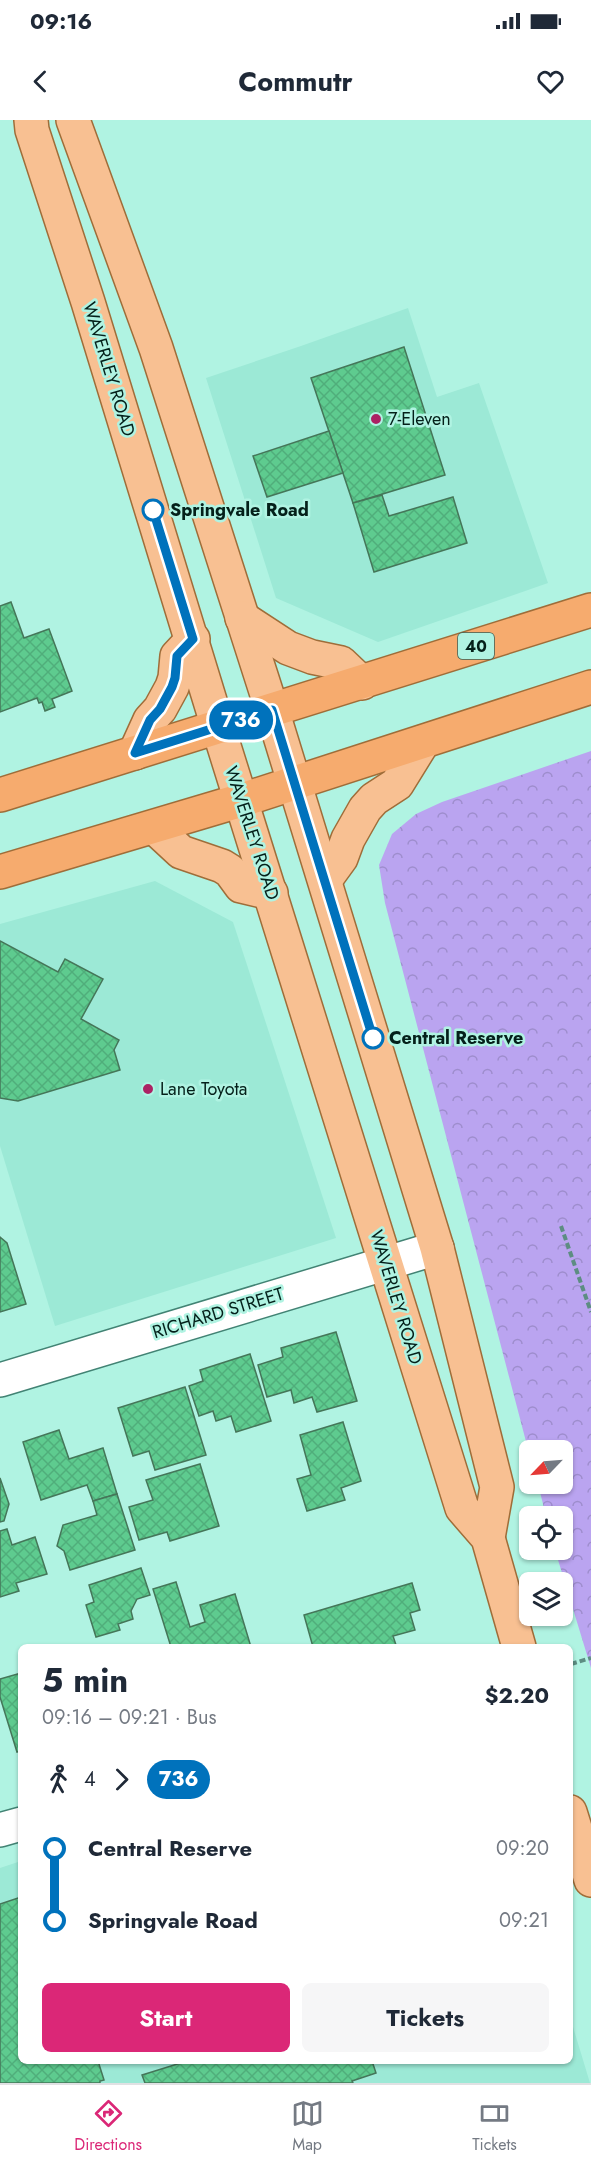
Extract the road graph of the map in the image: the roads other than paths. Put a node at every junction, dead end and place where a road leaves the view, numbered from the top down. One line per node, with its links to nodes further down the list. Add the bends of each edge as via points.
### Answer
1 (31, 120): 5 (main road, WAVERLEY ROAD)
2 (74, 120): 4 (main road, WAVERLEY ROAD, via 156,348)
3 (591, 610): 6 (highway, 40)
4 (242, 618): 6 (main road, via 288,648 341,663); 8 (main road, WAVERLEY ROAD)
5 (193, 639): 9 (main road, WAVERLEY ROAD); 11 (main road, via 177,656 172,687 150,720)
6 (362, 682): 8 (highway, 40)
7 (591, 687): 10 (highway)
8 (272, 710): 9 (highway, 40); 12 (main road, WAVERLEY ROAD)
9 (218, 727): 11 (highway, 40); 14 (main road, WAVERLEY ROAD)
10 (423, 742): 12 (highway); 17 (main road, via 397,784 365,809 341,858)
11 (135, 753): 13 (highway, 40)
12 (295, 783): 14 (highway); 17 (main road, WAVERLEY ROAD)
13 (0, 795)
14 (242, 800): 15 (highway); 18 (main road, WAVERLEY ROAD)
15 (154, 826): 16 (highway); 18 (main road, via 181,852 222,866 241,886)
16 (0, 872)
17 (325, 880): 19 (main road, WAVERLEY ROAD)
18 (271, 893): 20 (main road, WAVERLEY ROAD)
19 (437, 1248): 20 (street, RICHARD STREET); 22 (main road, WAVERLEY ROAD, via 497,1487)
20 (385, 1263): 21 (street, RICHARD STREET); 22 (main road, WAVERLEY ROAD, via 462,1508)
21 (0, 1380)
22 (488, 1538): 23 (main road, WAVERLEY ROAD)
23 (518, 1644)
24 (573, 1822): 27 (main road)
25 (18, 1825): 26 (street)
26 (0, 1830)
27 (591, 1880)

